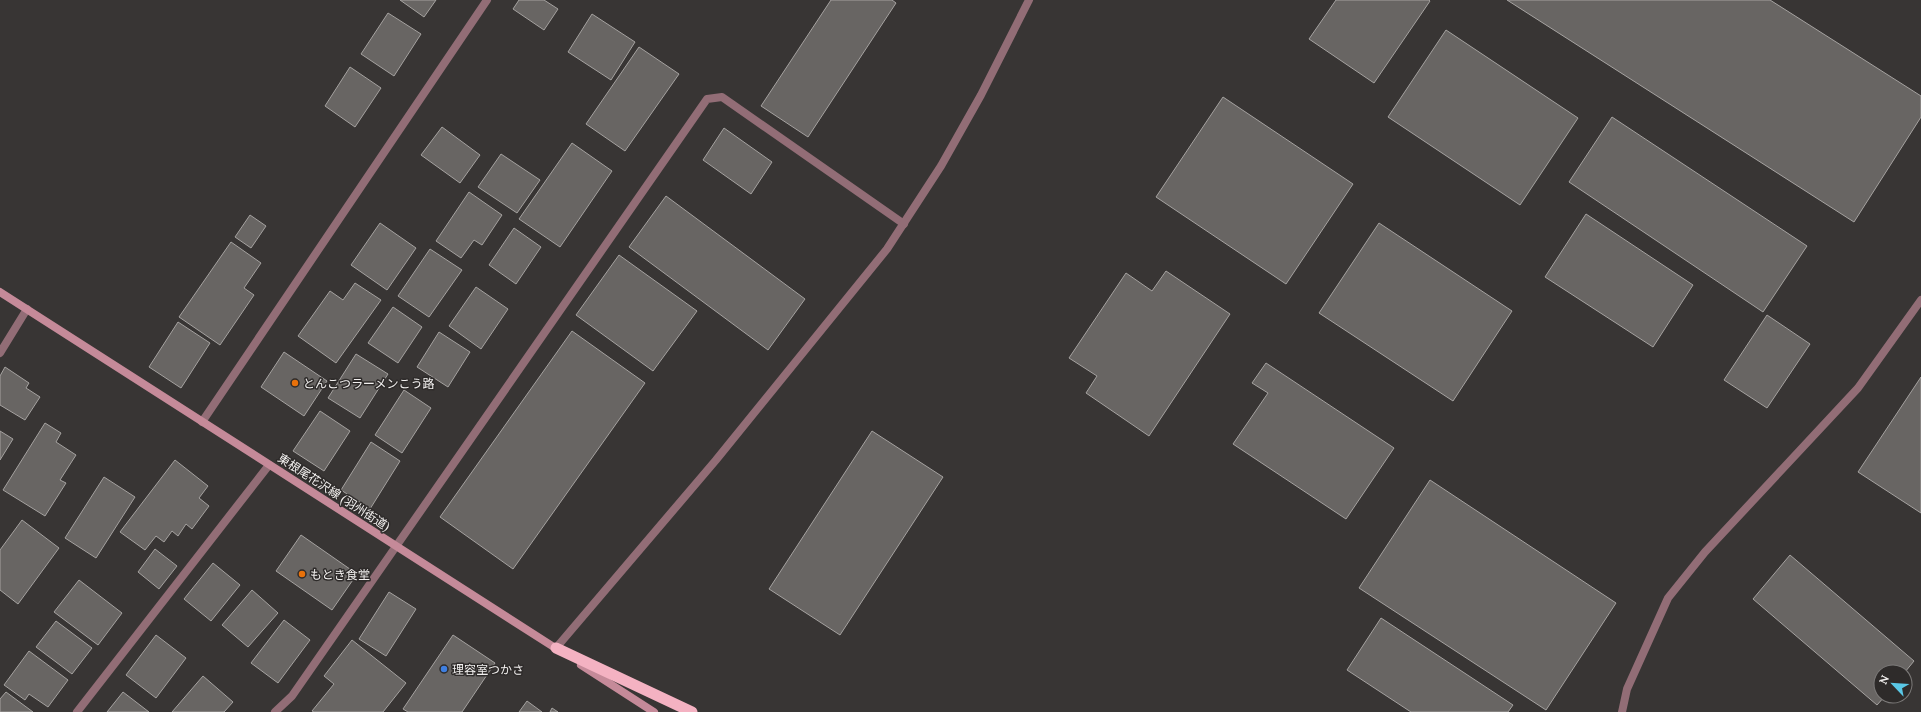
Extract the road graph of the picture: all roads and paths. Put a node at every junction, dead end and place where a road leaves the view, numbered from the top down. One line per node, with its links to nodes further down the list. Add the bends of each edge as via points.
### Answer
1 (487, 0): 8 (street)
2 (1029, 0): 3 (street, via 952,147)
3 (904, 224): 10 (street, via 722,97 707,99); 11 (street, via 887,249 721,454)
4 (0, 292): 6 (main road, 東根尾花沢線 (羽州街道))
5 (1921, 300): 16 (street, via 1858,388 1705,552 1668,598 1627,690)
6 (27, 309): 7 (street); 8 (main road, 東根尾花沢線 (羽州街道))
7 (0, 353)
8 (202, 422): 9 (main road, 東根尾花沢線 (羽州街道))
9 (269, 465): 10 (main road, 東根尾花沢線 (羽州街道)); 12 (street)
10 (396, 546): 11 (main road, 東根尾花沢線 (羽州街道)); 13 (street, via 292,696)
11 (556, 648): 14 (main road, 東根尾花沢線 (羽州街道)); 15 (highway)
12 (77, 712)
13 (274, 712)
14 (654, 712)
15 (692, 712)
16 (1622, 712)

